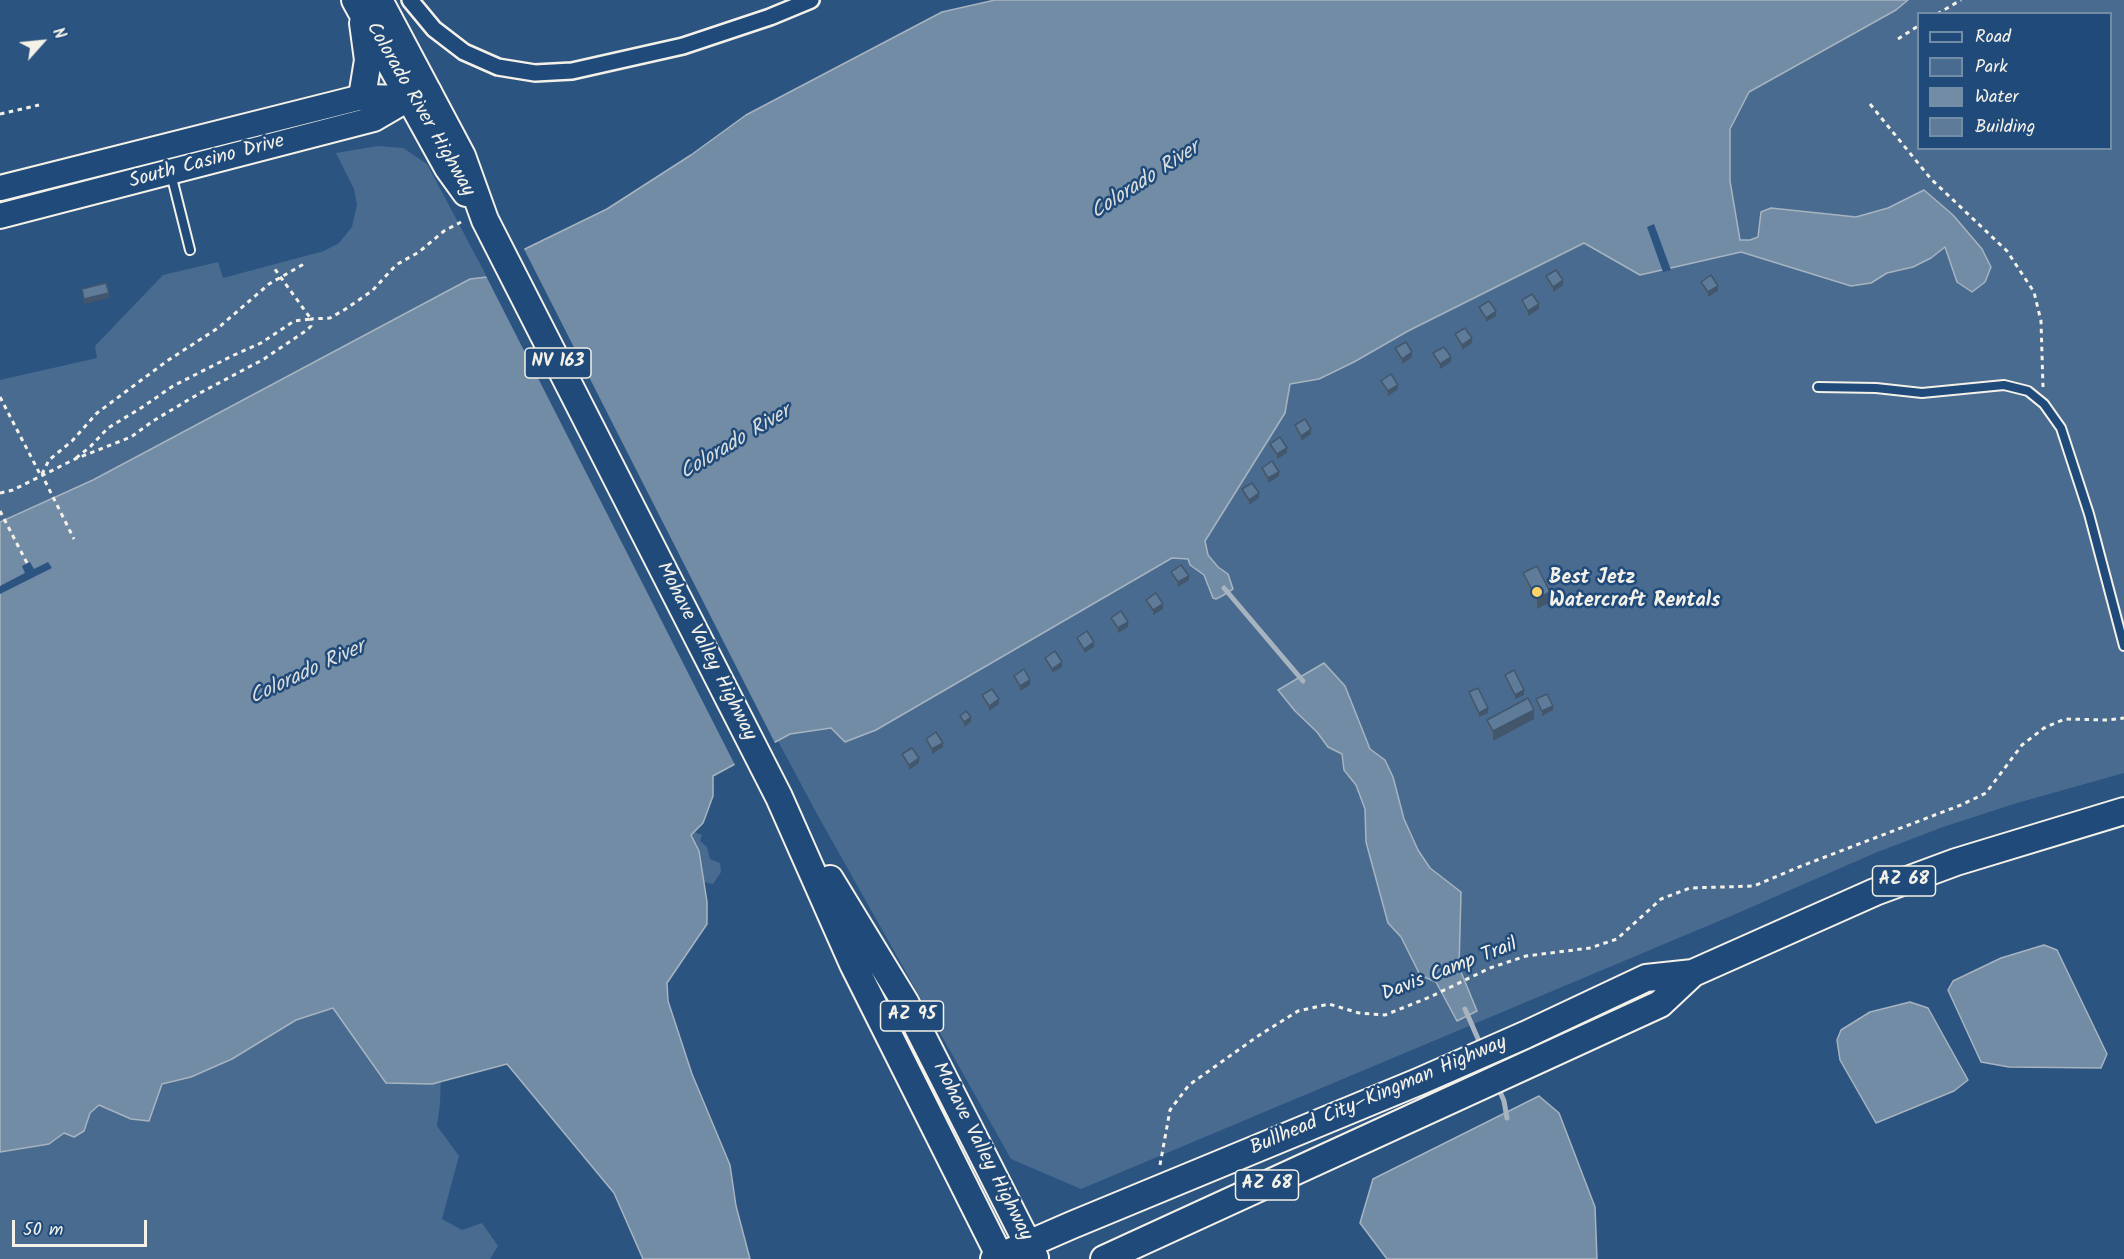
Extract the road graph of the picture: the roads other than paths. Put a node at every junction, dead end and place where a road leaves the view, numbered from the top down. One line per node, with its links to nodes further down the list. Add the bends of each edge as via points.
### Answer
1 (410, 0): 2 (street, via 434,29 464,52 498,67 553,73 682,46)
2 (811, 0)
3 (365, 3): 4 (highway, Colorado River Highway / NV 163); 5 (highway, via 368,60)
4 (420, 95): 5 (main road, South Casino Drive); 6 (main road, South Casino Drive, via 374,119); 11 (highway, Colorado River Highway / NV 163, via 462,156 473,221)
5 (362, 98): 7 (main road, South Casino Drive)
6 (171, 173): 8 (main road, South Casino Drive); 9 (lane)
7 (0, 188)
8 (0, 216)
9 (190, 250)
10 (1818, 387): 12 (lane, via 1922,393 2004,386 2028,390 2061,428 2089,514)
11 (631, 506): 13 (highway, Mohave Valley Highway / AZ 95)
12 (2124, 646)
13 (779, 797): 16 (highway, Mohave Valley Highway / AZ 95, via 905,1002); 17 (highway, Mohave Valley Highway / AZ 95, via 853,964)
14 (2124, 812): 15 (highway, Bullhead City–Kingman Highway / AZ 68, via 1946,865 1875,892)
15 (1693, 973): 16 (highway, Bullhead City–Kingman Highway / AZ 68, via 1646,978); 18 (highway, Bullhead City–Kingman Highway / AZ 68, via 1660,1004)
16 (1031, 1252): 17 (highway, Bullhead City–Kingman Highway / AZ 68)
17 (998, 1258)
18 (1104, 1259)

